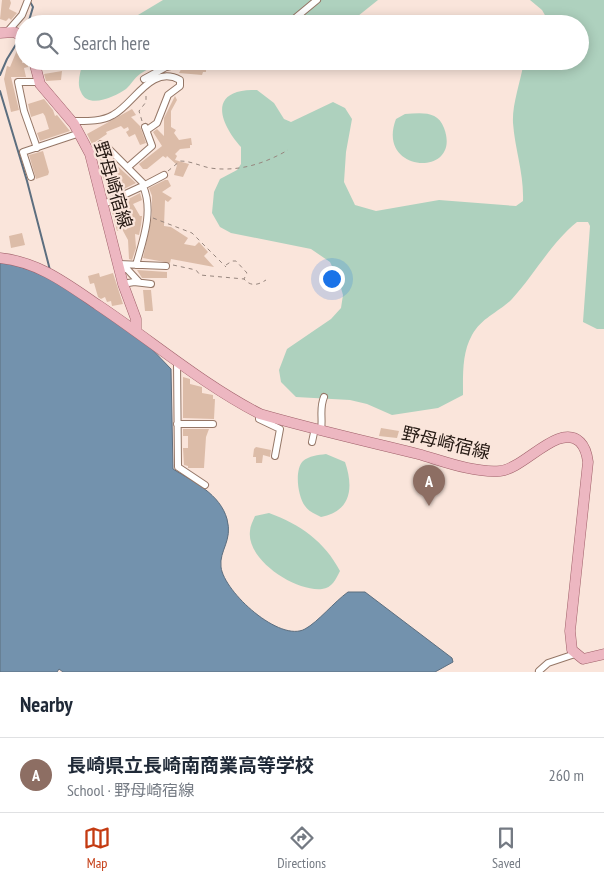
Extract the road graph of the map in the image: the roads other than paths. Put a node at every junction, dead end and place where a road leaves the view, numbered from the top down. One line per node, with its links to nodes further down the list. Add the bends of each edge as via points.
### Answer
1 (317, 0): 4 (street)
2 (28, 1): 3 (street)
3 (22, 15)
4 (299, 15)
5 (37, 70): 10 (main road, 野母崎宿線)
6 (160, 70): 9 (street)
7 (174, 70): 8 (street)
8 (168, 76): 11 (street, via 149,82 112,116); 15 (street, via 180,80 181,85 168,95 157,123 146,128 151,148)
9 (144, 78)
10 (40, 82): 11 (main road, 野母崎宿線); 13 (street, via 18,82)
11 (71, 121): 12 (main road, 野母崎宿線)
12 (80, 133): 13 (street); 14 (main road, 野母崎宿線)
13 (37, 148): 17 (street, via 23,152)
14 (90, 154): 15 (street, via 105,145); 19 (main road, 野母崎宿線)
15 (128, 167): 18 (street)
16 (164, 175): 18 (street)
17 (31, 177)
18 (144, 185): 19 (street); 21 (street, via 148,197 147,216)
19 (104, 204): 23 (main road, 野母崎宿線)
20 (0, 258): 27 (main road, 野母崎宿線, via 26,262 44,270)
21 (136, 265): 22 (street); 23 (street)
22 (166, 266)
23 (119, 267): 24 (street, via 127,269); 25 (main road, 野母崎宿線)
24 (139, 282): 25 (street); 26 (street)
25 (124, 284): 27 (main road, 野母崎宿線, via 136,318)
26 (151, 284)
27 (136, 330): 28 (main road, 野母崎宿線)
28 (177, 362): 30 (main road, 野母崎宿線); 31 (street)
29 (324, 397): 33 (street, via 320,408 323,421)
30 (260, 414): 33 (main road, 野母崎宿線); 35 (street, via 259,419 265,424 280,429)
31 (178, 424): 32 (street); 36 (street, via 178,468)
32 (213, 424)
33 (318, 429): 34 (street); 37 (main road, 野母崎宿線, via 494,471 508,470 561,436 578,440 585,448 588,462 572,603 571,646)
34 (312, 442)
35 (275, 456)
36 (205, 485)
37 (575, 654): 38 (main road, via 589,659); 39 (street, via 548,663)
38 (604, 654)
39 (539, 671)

